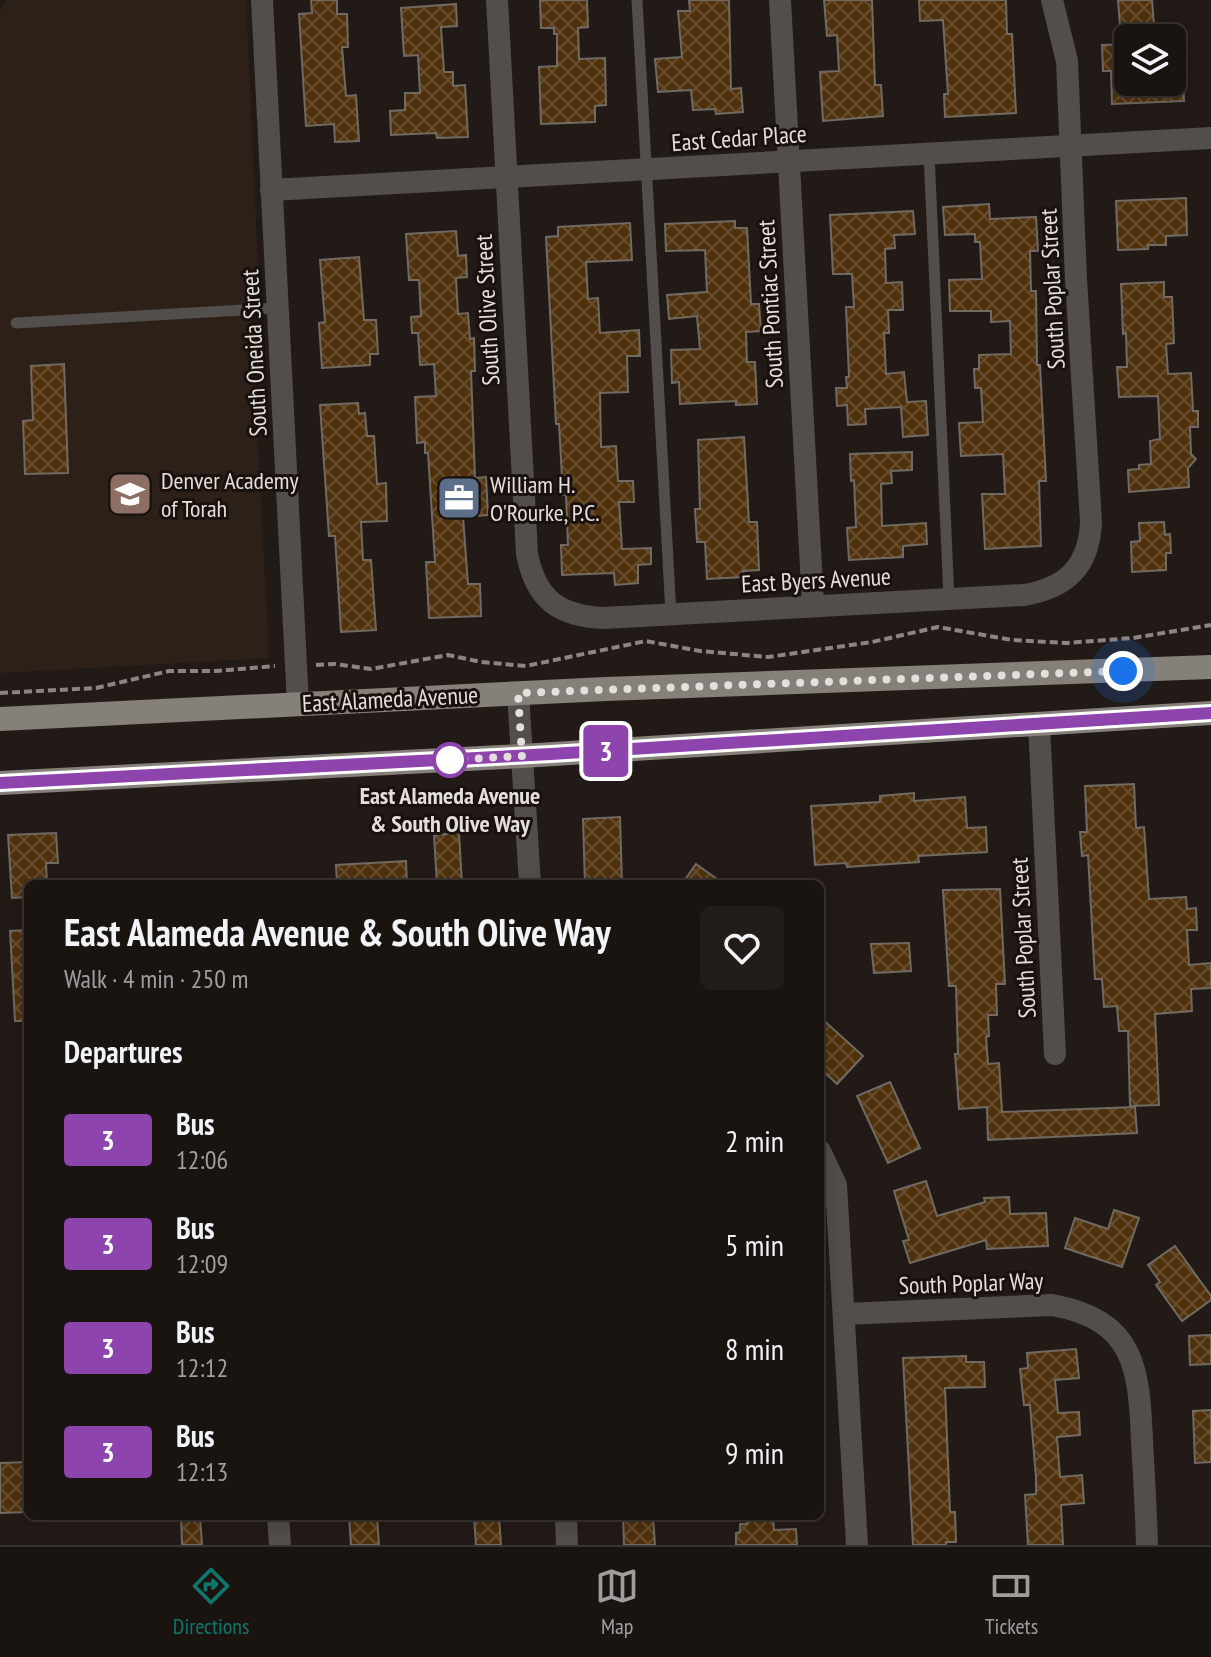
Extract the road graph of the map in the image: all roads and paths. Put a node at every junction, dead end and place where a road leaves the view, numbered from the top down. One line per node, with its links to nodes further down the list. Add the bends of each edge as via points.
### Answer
1 (262, 0): 12 (street, South Oneida Street)
2 (497, 0): 11 (street, South Olive Street)
3 (637, 0): 10 (lane)
4 (780, 0): 9 (street, South Pontiac Street)
5 (1052, 0): 7 (street, South Poplar Street, via 1067,61)
6 (1211, 138): 7 (street, East Cedar Place)
7 (1071, 146): 8 (street, East Cedar Place); 15 (street, South Poplar Street, via 1091,522 1087,549)
8 (929, 153): 9 (street, East Cedar Place); 16 (lane)
9 (789, 161): 10 (street, East Cedar Place); 17 (street, South Pontiac Street)
10 (646, 170): 11 (street, East Cedar Place); 19 (lane)
11 (506, 177): 12 (street, East Cedar Place); 18 (street, South Olive Street, via 527,554 538,588)
12 (271, 190): 13 (street, South Oneida Street)
13 (277, 308): 14 (lane); 26 (street, South Oneida Street)
14 (16, 323)
15 (1074, 573): 16 (street, East Byers Avenue, via 1044,592)
16 (949, 599): 17 (street, East Byers Avenue)
17 (813, 605): 19 (street, East Byers Avenue)
18 (557, 607): 19 (street, East Byers Avenue, via 589,617)
19 (671, 614)
20 (1211, 625): 21 (path, via 1066,643 938,627 768,657 646,641 526,666 448,655 371,669)
21 (312, 665)
22 (276, 666): 24 (path, via 169,671 96,688)
23 (1211, 667): 25 (main road, East Alameda Avenue)
24 (0, 693)
25 (518, 693): 26 (main road, East Alameda Avenue); 30 (street)
26 (298, 704): 28 (main road, East Alameda Avenue)
27 (1211, 713): 29 (main road)
28 (0, 719)
29 (1039, 724): 30 (main road); 33 (street, South Poplar Street)
30 (522, 756): 31 (main road); 32 (street)
31 (0, 783)
32 (530, 880)
33 (1055, 1054)
34 (824, 1160): 35 (street, via 836,1185)
35 (845, 1314): 40 (street); 41 (street, South Poplar Way, via 1052,1305 1077,1309 1097,1320 1126,1347 1140,1388)
36 (278, 1520): 38 (street)
37 (566, 1520): 39 (street)
38 (280, 1545)
39 (567, 1545)
40 (857, 1545)
41 (1147, 1545)

